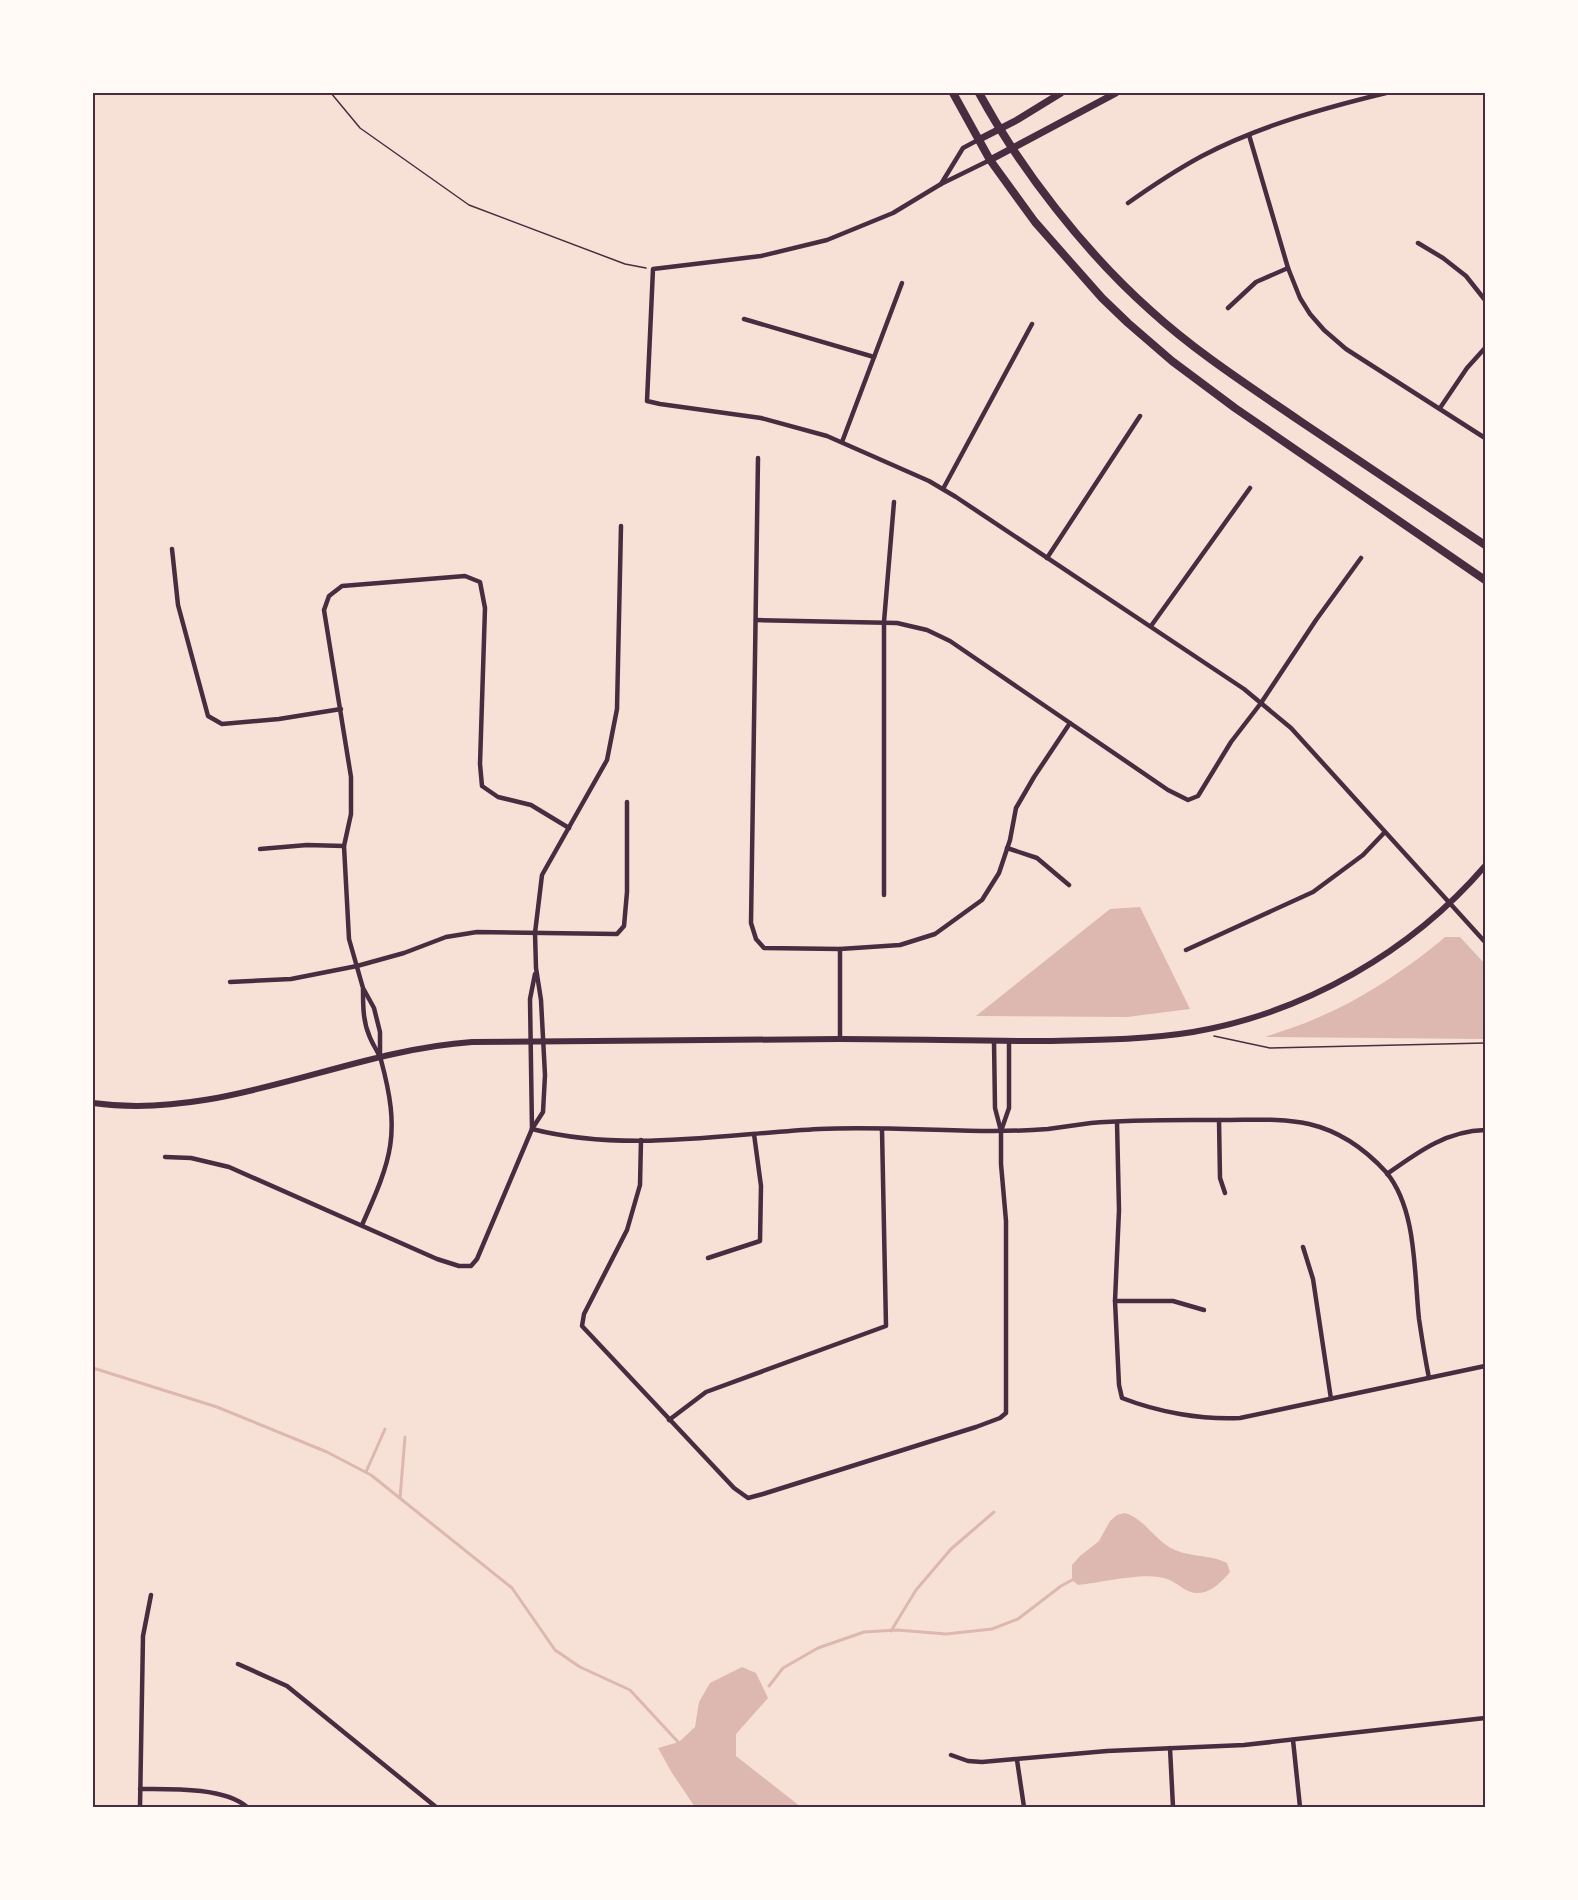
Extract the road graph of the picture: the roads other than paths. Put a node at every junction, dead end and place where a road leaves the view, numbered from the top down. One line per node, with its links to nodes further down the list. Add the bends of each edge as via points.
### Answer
1 (952, 93): 8 (main road)
2 (979, 93): 6 (main road)
3 (1061, 93): 6 (main road)
4 (1116, 93): 9 (main road)
5 (1386, 93): 7 (street)
6 (1000, 129): 8 (main road); 9 (main road)
7 (1249, 135): 12 (street, via 1203,156); 14 (street)
8 (978, 140): 10 (main road); 11 (street, via 963,148)
9 (1012, 148): 10 (main road); 31 (main road, via 1048,199 1150,310 1223,369)
10 (990, 160): 11 (street); 35 (main road, via 1066,259 1154,346 1235,408)
11 (941, 183): 25 (street, via 893,213 815,244 761,256 652,269 647,401 761,418)
12 (1128, 203)
13 (1418, 243): 16 (street, via 1466,276)
14 (1288, 268): 17 (street, via 1256,282); 22 (street, via 1300,298 1324,330 1346,349)
15 (902, 283): 21 (street)
16 (1485, 300)
17 (1228, 308)
18 (744, 319): 21 (street)
19 (1032, 324): 28 (street)
20 (1485, 348): 22 (street)
21 (874, 357): 25 (street)
22 (1440, 408): 24 (street)
23 (1140, 416): 33 (street)
24 (1485, 438)
25 (842, 442): 28 (street)
26 (758, 458): 36 (street)
27 (1250, 488): 38 (street)
28 (943, 489): 33 (street)
29 (894, 502): 37 (street)
30 (621, 526): 43 (street, via 617,709 607,760)
31 (1485, 545)
32 (171, 549): 40 (street, via 178,605 208,716 222,724)
33 (1047, 558): 38 (street)
34 (1361, 558): 39 (street)
35 (1485, 580)
36 (756, 620): 37 (street); 54 (street, via 751,923 764,948)
37 (884, 622): 41 (street, via 912,625 950,641); 50 (street)
38 (1151, 626): 39 (street)
39 (1261, 703): 41 (street, via 1198,796 1188,800); 44 (street, via 1291,728)
40 (341, 709): 43 (street, via 324,610 329,596 342,586 465,576 480,582 484,608 482,786 498,797 531,805); 45 (street, via 351,777 351,814)
41 (1070, 723): 46 (street, via 1017,808)
42 (627, 802): 52 (street, via 624,926 617,933)
43 (569, 828): 52 (street, via 542,875)
44 (1384, 832): 51 (street); 55 (street, via 1363,855 1313,892)
45 (344, 846): 47 (street); 56 (street, via 349,939)
46 (1007, 848): 49 (street, via 1037,858); 54 (street, via 999,873 982,900 935,934 900,945)
47 (260, 849)
48 (1485, 866): 51 (street)
49 (1069, 885)
50 (884, 895)
51 (1449, 904): 53 (street); 62 (street, via 1397,946 1356,972 1263,1014 1194,1032 1145,1038)
52 (535, 933): 56 (street, via 477,932 446,937); 57 (street)
53 (1485, 942)
54 (840, 949): 60 (street)
55 (1186, 950)
56 (357, 966): 58 (street, via 291,979); 59 (street)
57 (536, 968): 63 (street, via 530,999); 64 (street)
58 (230, 982)
59 (363, 988): 65 (street, via 374,1008 380,1032); 65 (street, via 368,1035)
60 (840, 1039): 61 (street); 64 (street)
61 (994, 1041): 62 (street); 72 (street, via 995,1108)
62 (1009, 1041): 72 (street, via 1009,1108)
63 (532, 1042): 64 (street); 65 (street, via 451,1044); 69 (street)
64 (544, 1042): 69 (street, via 543,1112)
65 (380, 1056): 66 (street, via 219,1099 144,1107); 78 (street, via 392,1113 390,1150)
66 (93, 1103)
67 (1219, 1120): 68 (street); 76 (street, via 1286,1121 1317,1126 1354,1143); 77 (street, via 1220,1178)
68 (1117, 1122): 72 (street); 81 (street)
69 (532, 1129): 74 (street, via 581,1139); 78 (street, via 471,1266 437,1259)
70 (882, 1130): 72 (street); 73 (street); 86 (street, via 886,1326 706,1392)
71 (1485, 1130): 76 (street, via 1442,1138)
72 (1001, 1131): 86 (street, via 1006,1413 976,1427 748,1498)
73 (754, 1134): 74 (street); 80 (street, via 760,1186 760,1241)
74 (640, 1140): 86 (street, via 640,1185 627,1230 584,1314 582,1326)
75 (165, 1157): 78 (street, via 191,1158 229,1167)
76 (1387, 1174): 84 (street, via 1405,1210 1411,1238)
77 (1225, 1193)
78 (362, 1226)
79 (1304, 1247): 85 (street, via 1313,1279)
80 (708, 1258)
81 (1115, 1301): 82 (street, via 1173,1301); 85 (street, via 1122,1398 1224,1419)
82 (1204, 1310)
83 (1485, 1366): 84 (street)
84 (1430, 1378): 85 (street)
85 (1332, 1399)
86 (669, 1420)
87 (151, 1595): 94 (street, via 143,1636)
88 (238, 1664): 97 (street, via 287,1686)
89 (1485, 1718): 90 (street)
90 (1293, 1740): 91 (street); 100 (street)
91 (1170, 1748): 93 (street); 99 (street)
92 (951, 1755): 93 (street, via 968,1761)
93 (1017, 1760): 98 (street)
94 (140, 1789): 95 (street); 96 (street, via 194,1790 238,1800)
95 (140, 1807)
96 (247, 1807)
97 (436, 1807)
98 (1024, 1807)
99 (1173, 1807)
100 (1300, 1807)

